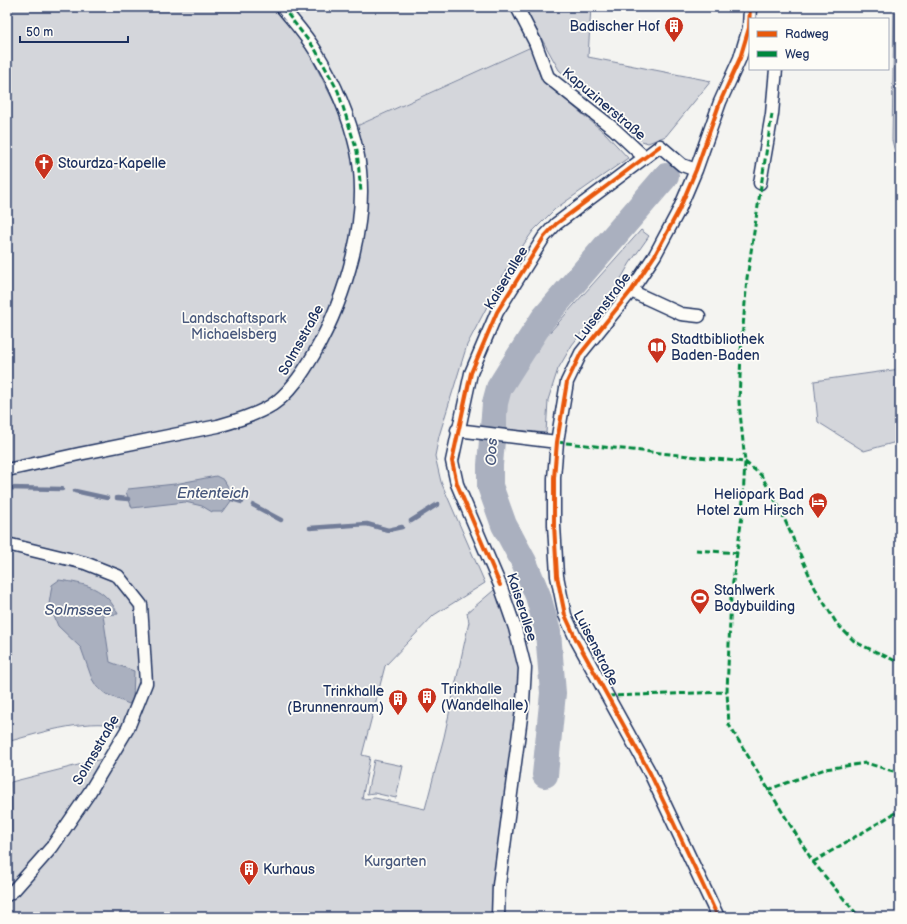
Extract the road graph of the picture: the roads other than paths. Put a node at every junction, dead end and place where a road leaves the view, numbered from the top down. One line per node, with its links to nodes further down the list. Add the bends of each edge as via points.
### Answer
1 (282, 7): 14 (street, Solmsstraße, via 315,49 338,91 357,151 361,192 355,247 341,297 326,334 307,367 292,388 272,405 239,420)
2 (517, 7): 7 (street, Kapuzinerstraße, via 535,42 548,77 614,129)
3 (750, 7): 4 (street, Luisenstraße)
4 (750, 18)
5 (749, 31): 8 (street, Luisenstraße)
6 (776, 70): 9 (street, via 772,114)
7 (644, 157): 8 (street, Kaiserallee, via 660,146 682,164); 12 (street, Kaiserallee, via 556,224 544,237 497,312 471,373)
8 (696, 170): 10 (street, Luisenstraße, via 662,243)
9 (760, 183)
10 (631, 291): 11 (street, Luisenstraße, via 680,314); 13 (street, Luisenstraße, via 581,353 567,382)
11 (699, 316)
12 (458, 430): 13 (street); 17 (street, Kaiserallee, via 452,461 457,484 500,585 525,668 523,702 499,886)
13 (557, 442): 18 (street, Luisenstraße, via 554,525 557,576 565,615 650,774)
14 (7, 470)
15 (7, 544): 16 (street, Solmsstraße, via 85,563 118,576 142,605 146,683 128,728 89,793 52,847)
16 (7, 895)
17 (498, 917)
18 (718, 917)

